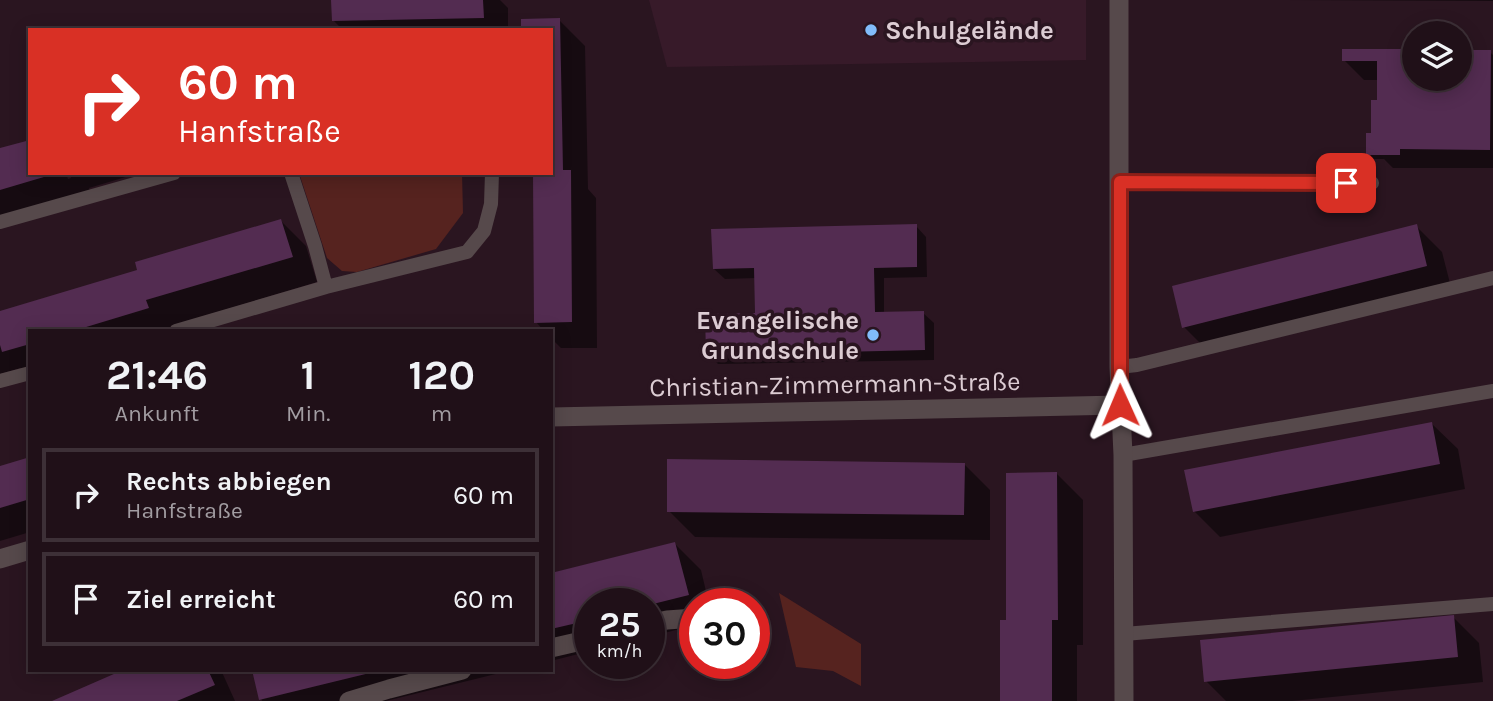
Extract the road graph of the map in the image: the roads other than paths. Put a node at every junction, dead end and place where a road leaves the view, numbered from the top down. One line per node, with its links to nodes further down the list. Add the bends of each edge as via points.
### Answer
1 (1119, 0): 5 (street)
2 (167, 175): 7 (lane)
3 (292, 175): 9 (lane)
4 (492, 175): 9 (lane, via 484,231 467,252)
5 (1120, 182): 6 (lane); 11 (street)
6 (1372, 183)
7 (0, 222)
8 (1493, 278): 11 (lane)
9 (326, 287): 10 (lane)
10 (183, 329)
11 (1119, 367): 15 (street)
12 (28, 374): 13 (lane)
13 (0, 381)
14 (1493, 391): 17 (lane)
15 (1120, 405): 16 (street, Christian-Zimmermann-Straße); 17 (street)
16 (553, 417)
17 (1123, 455): 21 (street)
18 (28, 551): 19 (street)
19 (0, 559)
20 (1493, 604): 21 (lane)
21 (1124, 634): 26 (street)
22 (574, 643): 23 (street)
23 (553, 648)
24 (454, 672): 25 (street)
25 (349, 701)
26 (1124, 701)

